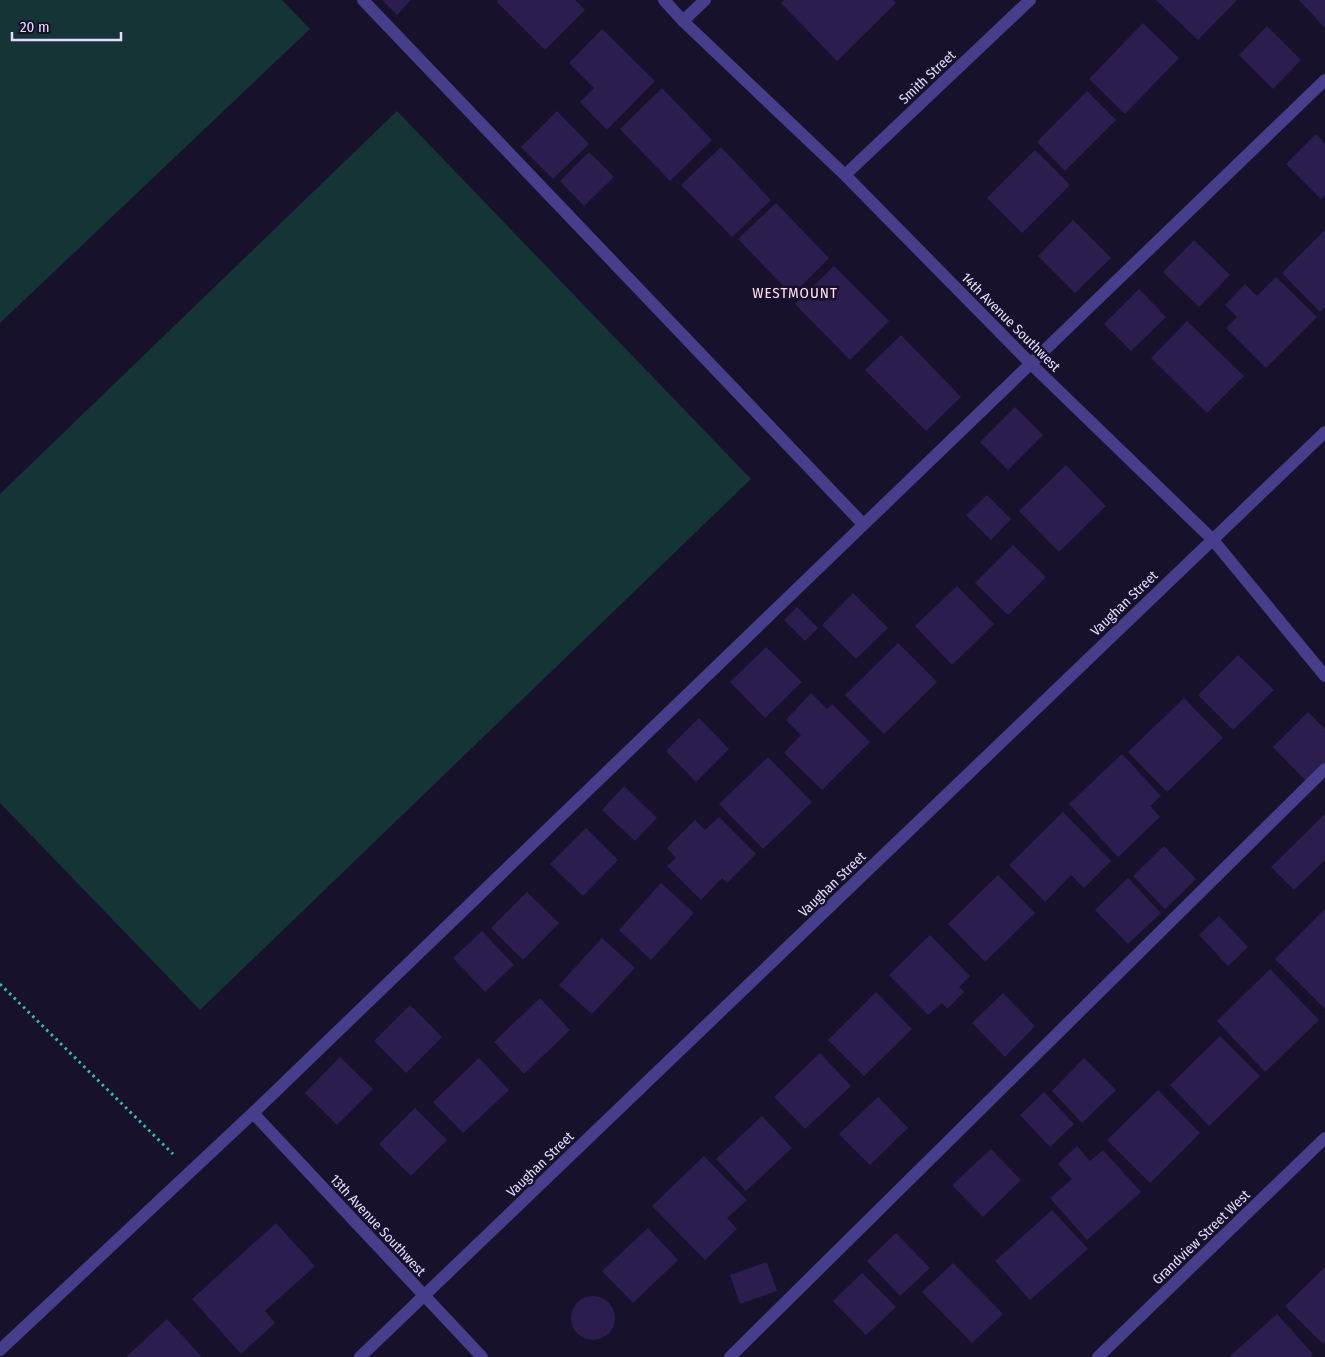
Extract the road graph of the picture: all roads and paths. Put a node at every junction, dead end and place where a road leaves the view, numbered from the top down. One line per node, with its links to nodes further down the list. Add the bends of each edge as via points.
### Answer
1 (363, 0): 10 (street)
2 (664, 0): 5 (street, 14th Avenue Southwest)
3 (705, 0): 5 (street)
4 (1030, 0): 7 (street, Smith Street)
5 (683, 21): 7 (street, 14th Avenue Southwest)
6 (1325, 80): 8 (street)
7 (845, 175): 8 (street, 14th Avenue Southwest)
8 (1030, 363): 10 (street); 11 (street, 14th Avenue Southwest)
9 (1325, 432): 11 (street, Vaughan Street)
10 (863, 524): 15 (street)
11 (1213, 540): 12 (street, 14th Avenue Southwest); 18 (street, Vaughan Street)
12 (1325, 676)
13 (1325, 769): 22 (street)
14 (0, 984): 17 (path)
15 (253, 1113): 18 (street, 13th Avenue Southwest); 19 (street)
16 (1325, 1138): 23 (street, Grandview Street West)
17 (175, 1157)
18 (423, 1296): 20 (street, Vaughan Street); 21 (street, 13th Avenue Southwest)
19 (0, 1350)
20 (360, 1357)
21 (482, 1357)
22 (730, 1357)
23 (1098, 1357)

